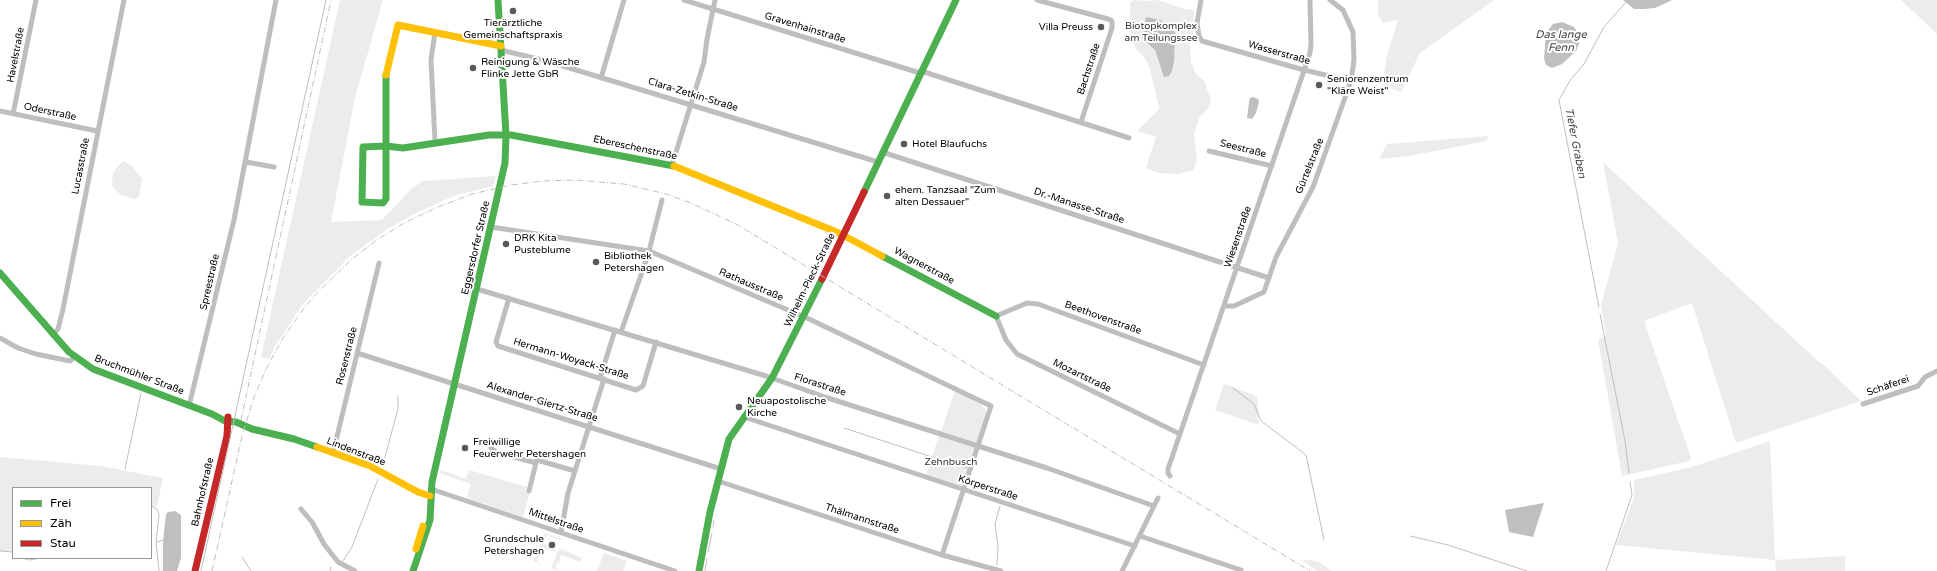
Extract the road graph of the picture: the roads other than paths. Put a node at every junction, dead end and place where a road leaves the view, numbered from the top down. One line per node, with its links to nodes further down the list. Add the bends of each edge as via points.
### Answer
1 (36, 0): 22 (street, Havelstraße)
2 (124, 0): 24 (street, Lucasstraße)
3 (276, 0): 31 (street, Spreestraße)
4 (498, 0): 15 (street, Eggersdorfer Straße)
5 (624, 0): 18 (street)
6 (684, 0): 13 (street, Gravenhainstraße)
7 (716, 0): 13 (street)
8 (956, 0): 17 (street, Wilhelm-Pieck-Straße)
9 (1038, 0): 23 (street, Bachstraße, via 1112,22)
10 (1201, 0): 16 (street, Wasserstraße, via 1197,24 1202,41)
11 (1310, 0): 16 (street, Wiesenstraße, via 1311,44)
12 (1330, 0): 19 (street, Gürtelstraße, via 1343,10 1353,32 1354,60)
13 (713, 9): 17 (street, Gravenhainstraße); 20 (street, via 704,62)
14 (432, 32): 15 (street, Clara-Zetkin-Straße); 27 (street, via 431,60); 28 (street, Clara-Zetkin-Straße, via 398,25 386,74)
15 (501, 48): 18 (street, Clara-Zetkin-Straße); 25 (street, Eggersdorfer Straße)
16 (1304, 70): 19 (street, Wasserstraße); 34 (street, Wiesenstraße)
17 (921, 72): 23 (street, Gravenhainstraße); 30 (street, Wilhelm-Pieck-Straße)
18 (601, 78): 20 (street, Clara-Zetkin-Straße)
19 (1351, 81): 43 (street, Gürtelstraße, via 1313,188 1276,257)
20 (690, 105): 32 (street, Clara-Zetkin-Straße); 33 (street)
21 (0, 112): 22 (street, Oderstraße)
22 (13, 114): 24 (street, Oderstraße)
23 (1081, 122): 26 (street, Gravenhainstraße)
24 (97, 131): 51 (street, Lucasstraße, via 63,309 58,329)
25 (506, 135): 27 (street, Ebereschenstraße, via 482,135); 33 (street, Ebereschenstraße); 37 (street, Eggersdorfer Straße, via 505,163)
26 (1129, 138)
27 (436, 142): 28 (street, Ebereschenstraße, via 402,148)
28 (386, 146): 28 (street, Ebereschenstraße, via 386,200 383,203 362,202 363,147)
29 (1209, 151): 34 (street, Seestraße)
30 (882, 152): 32 (street, Wilhelm-Pieck-Straße); 41 (street, Dr.-Manasse-Straße)
31 (246, 162): 35 (street); 62 (street, Spreestraße, via 234,223)
32 (878, 162): 38 (street, Wilhelm-Pieck-Straße)
33 (672, 165): 38 (street, Ebereschenstraße)
34 (1272, 166): 41 (street, Wiesenstraße)
35 (274, 167)
36 (662, 200): 39 (street)
37 (491, 227): 39 (street, Rathausstraße); 44 (street, Eggersdorfer Straße)
38 (843, 234): 47 (street, Wagnerstraße); 48 (street, Wilhelm-Pieck-Straße)
39 (649, 251): 48 (street, Rathausstraße); 50 (street)
40 (379, 263): 54 (street, Rosenstraße)
41 (1237, 267): 43 (street, Dr.-Manasse-Straße); 46 (street, Wiesenstraße)
42 (0, 273): 51 (street, Bruchmühler Straße)
43 (1269, 278): 46 (street, Gürtelstraße, via 1261,294 1234,306)
44 (477, 289): 45 (street, Florastraße); 60 (street, Eggersdorfer Straße)
45 (509, 298): 49 (street, Florastraße); 58 (street, Hermann-Woyack-Straße, via 496,342 498,346)
46 (1224, 306): 56 (street, Wiesenstraße)
47 (996, 316): 56 (street, Beethovenstraße, via 1027,303 1038,304); 66 (street, Mozartstraße, via 1006,340 1017,354)
48 (803, 317): 59 (street, Wilhelm-Pieck-Straße); 67 (street, Rathausstraße, via 991,406)
49 (615, 330): 50 (street, Florastraße); 58 (street)
50 (621, 332): 53 (street, Florastraße)
51 (53, 334): 55 (street, Bruchmühler Straße)
52 (0, 338): 55 (street, via 36,354 70,361)
53 (656, 342): 58 (street, Hermann-Woyack-Straße, via 640,389); 59 (street, Florastraße)
54 (357, 353): 60 (street, Alexander-Giertz-Straße); 69 (street, Rosenstraße)
55 (75, 357): 62 (street, Bruchmühler Straße, via 101,373)
56 (1204, 365): 66 (street, Wiesenstraße)
57 (1937, 371): 61 (street, Schäferei, via 1925,377 1918,386)
58 (602, 378): 65 (street)
59 (772, 378): 63 (street, Wilhelm-Pieck-Straße); 67 (street, Florastraße)
60 (455, 384): 65 (street, Alexander-Giertz-Straße); 77 (street, Eggersdorfer Straße)
61 (1863, 404)
62 (189, 406): 64 (street, Bruchmühler Straße)
63 (744, 418): 71 (street, Wilhelm-Pieck-Straße, via 729,440); 75 (street, Körperstraße)
64 (228, 419): 69 (street, Lindenstraße, via 238,418 259,430); 87 (street, Bahnhofstraße, via 227,436)
65 (588, 426): 71 (street, Alexander-Giertz-Straße); 72 (street)
66 (1180, 434): 73 (street, Wiesenstraße, via 1168,469)
67 (978, 447): 75 (street); 79 (street, Florastraße)
68 (491, 448): 70 (street, via 496,452)
69 (333, 453): 77 (street, Lindenstraße, via 370,466 418,492)
70 (536, 463): 72 (street, via 537,460); 76 (street)
71 (721, 469): 74 (street, Wilhelm-Pieck-Straße)
72 (575, 471): 82 (street, via 564,508)
73 (1170, 476)
74 (718, 481): 85 (street, Thälmannstraße); 92 (street, Wilhelm-Pieck-Straße)
75 (963, 490): 84 (street, Körperstraße); 85 (street)
76 (529, 491)
77 (430, 492): 81 (street); 82 (street, Mittelstraße)
78 (1158, 498): 79 (street)
79 (1154, 506): 83 (street)
80 (301, 509): 88 (street, via 338,562)
81 (429, 509): 89 (street); 90 (street, via 430,520)
82 (561, 532): 91 (street, Mittelstraße)
83 (1140, 536): 84 (street); 86 (street)
84 (1135, 546): 94 (street)
85 (942, 555): 93 (street, Thälmannstraße)
86 (1241, 570)
87 (195, 571)
88 (355, 571)
89 (409, 571)
90 (414, 571)
91 (675, 571)
92 (699, 571)
93 (1001, 571)
94 (1122, 571)

